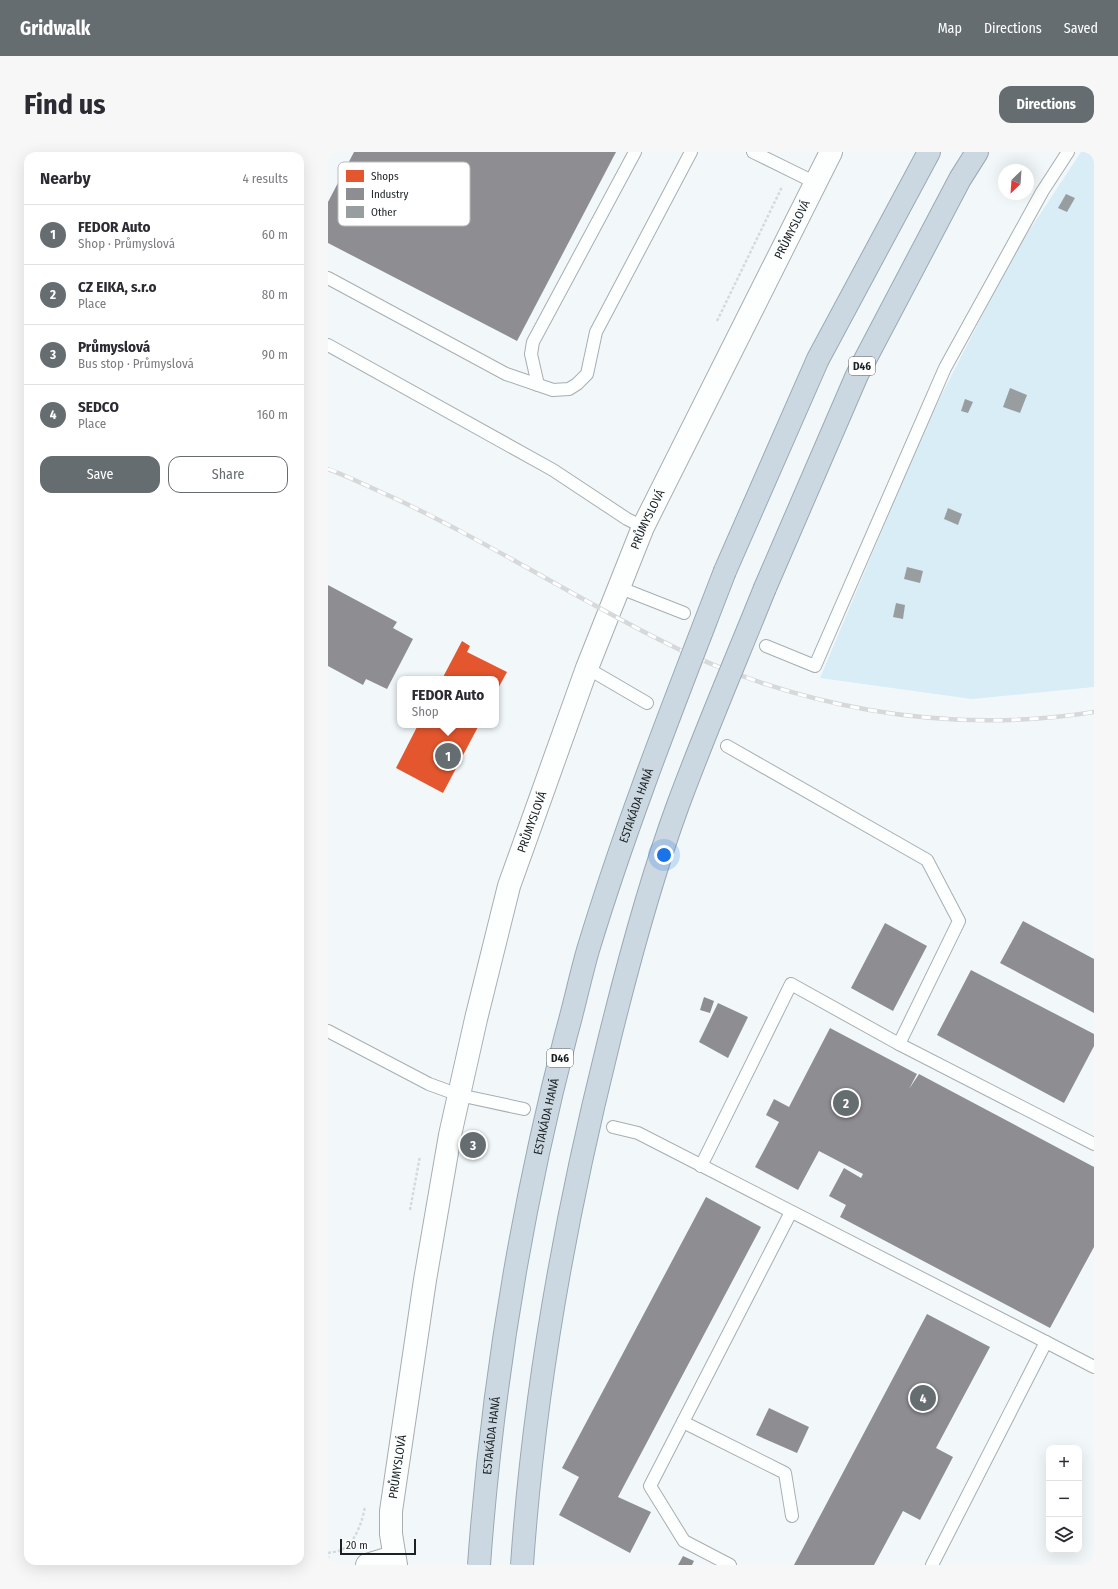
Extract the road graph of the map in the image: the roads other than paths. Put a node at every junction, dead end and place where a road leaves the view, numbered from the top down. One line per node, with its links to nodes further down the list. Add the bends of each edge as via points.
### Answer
1 (635, 152): 11 (lane, via 533,342 531,354)
2 (691, 152): 11 (lane, via 596,332 584,379 569,389 553,390)
3 (753, 152): 8 (lane)
4 (831, 152): 8 (street, PRŮMYSLOVÁ)
5 (929, 152): 33 (highway, ESTAKÁDA HANÁ / D46, bridge, via 818,360 725,571 638,796 588,952 550,1096 523,1225 489,1449)
6 (977, 152): 34 (highway, D46, bridge, via 960,179 858,375 765,588 678,806 629,960 593,1102 568,1223 533,1443)
7 (1068, 152): 15 (lane, via 1042,192 944,368 815,666)
8 (814, 182): 12 (street, PRŮMYSLOVÁ)
9 (328, 278): 11 (lane, via 506,374)
10 (328, 345): 12 (lane, via 553,470)
11 (538, 385)
12 (643, 527): 13 (street, PRŮMYSLOVÁ)
13 (618, 586): 14 (lane); 16 (street, PRŮMYSLOVÁ)
14 (684, 613)
15 (766, 646)
16 (587, 668): 17 (lane); 21 (street, PRŮMYSLOVÁ, via 509,886)
17 (647, 702)
18 (727, 746): 20 (lane, via 927,860 959,921)
19 (329, 1032): 21 (lane, via 429,1084)
20 (899, 1044): 24 (lane); 25 (lane, via 791,984)
21 (459, 1095): 22 (lane); 31 (street, PRŮMYSLOVÁ, via 424,1280 392,1511)
22 (524, 1109)
23 (613, 1127): 25 (lane, via 638,1133)
24 (1094, 1144)
25 (701, 1166): 26 (lane)
26 (791, 1212): 27 (lane); 29 (lane)
27 (1046, 1342): 28 (lane); 36 (lane)
28 (1094, 1367)
29 (683, 1422): 30 (lane, via 785,1473); 35 (lane, via 650,1486 684,1541)
30 (792, 1516)
31 (394, 1561): 32 (street)
32 (367, 1565)
33 (479, 1565)
34 (522, 1565)
35 (730, 1565)
36 (932, 1565)

